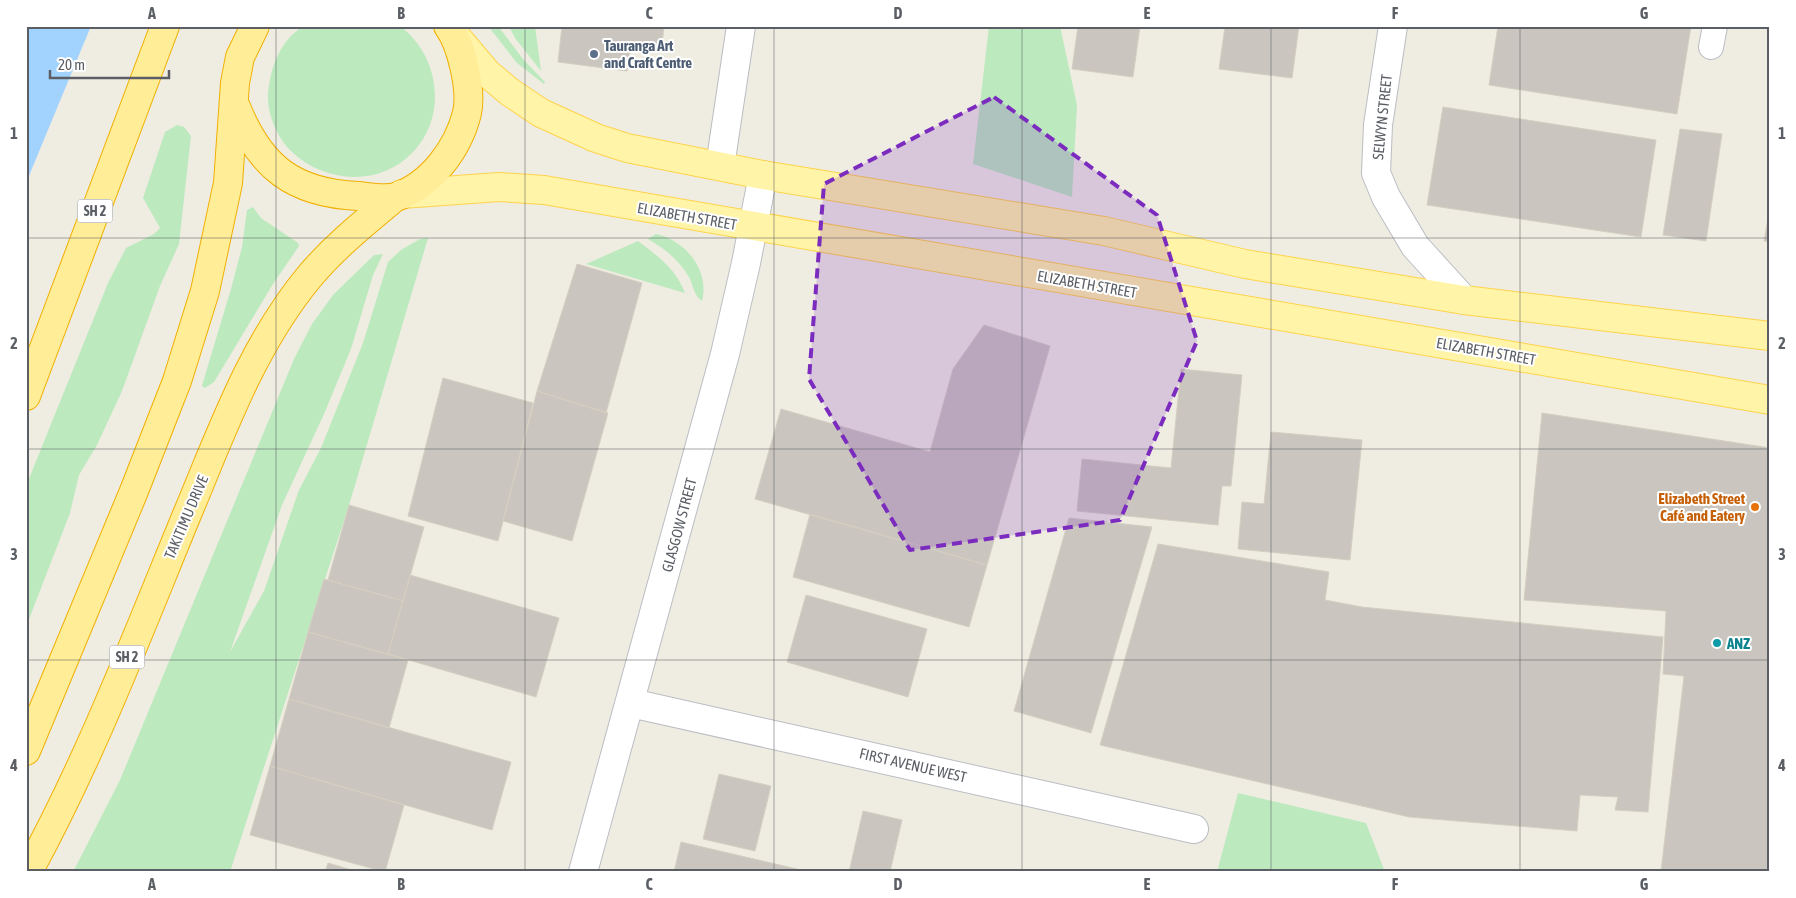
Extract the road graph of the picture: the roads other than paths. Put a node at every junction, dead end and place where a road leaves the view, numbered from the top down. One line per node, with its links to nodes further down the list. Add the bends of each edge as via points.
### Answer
1 (165, 26): 13 (highway, SH 2)
2 (255, 26): 6 (highway, via 240,57)
3 (741, 26): 7 (street)
4 (1393, 26): 11 (street, SELWYN STREET, via 1376,173 1415,246)
5 (451, 30): 7 (main road, via 487,73 541,113 627,148); 9 (highway, SH 2, via 461,51 467,113 450,152 427,179)
6 (234, 104): 9 (highway, via 252,143 274,167 301,185 332,195); 16 (highway, via 228,183 205,291 177,381)
7 (720, 166): 8 (main road)
8 (763, 175): 10 (street, GLASGOW STREET); 11 (main road, via 1104,231 1245,264)
9 (398, 196): 10 (main road, ELIZABETH STREET, via 499,187 544,190); 18 (highway, TAKITIMU DRIVE / SH 2, via 335,248 315,270 263,345 235,399 100,723)
10 (753, 227): 14 (main road, ELIZABETH STREET); 15 (street, GLASGOW STREET, via 725,354)
11 (1464, 300): 12 (main road)
12 (1770, 336)
13 (26, 396)
14 (1770, 400)
15 (631, 702): 17 (street, FIRST AVENUE WEST); 19 (street, GLASGOW STREET)
16 (26, 751)
17 (1194, 829)
18 (28, 872)
19 (583, 872)

